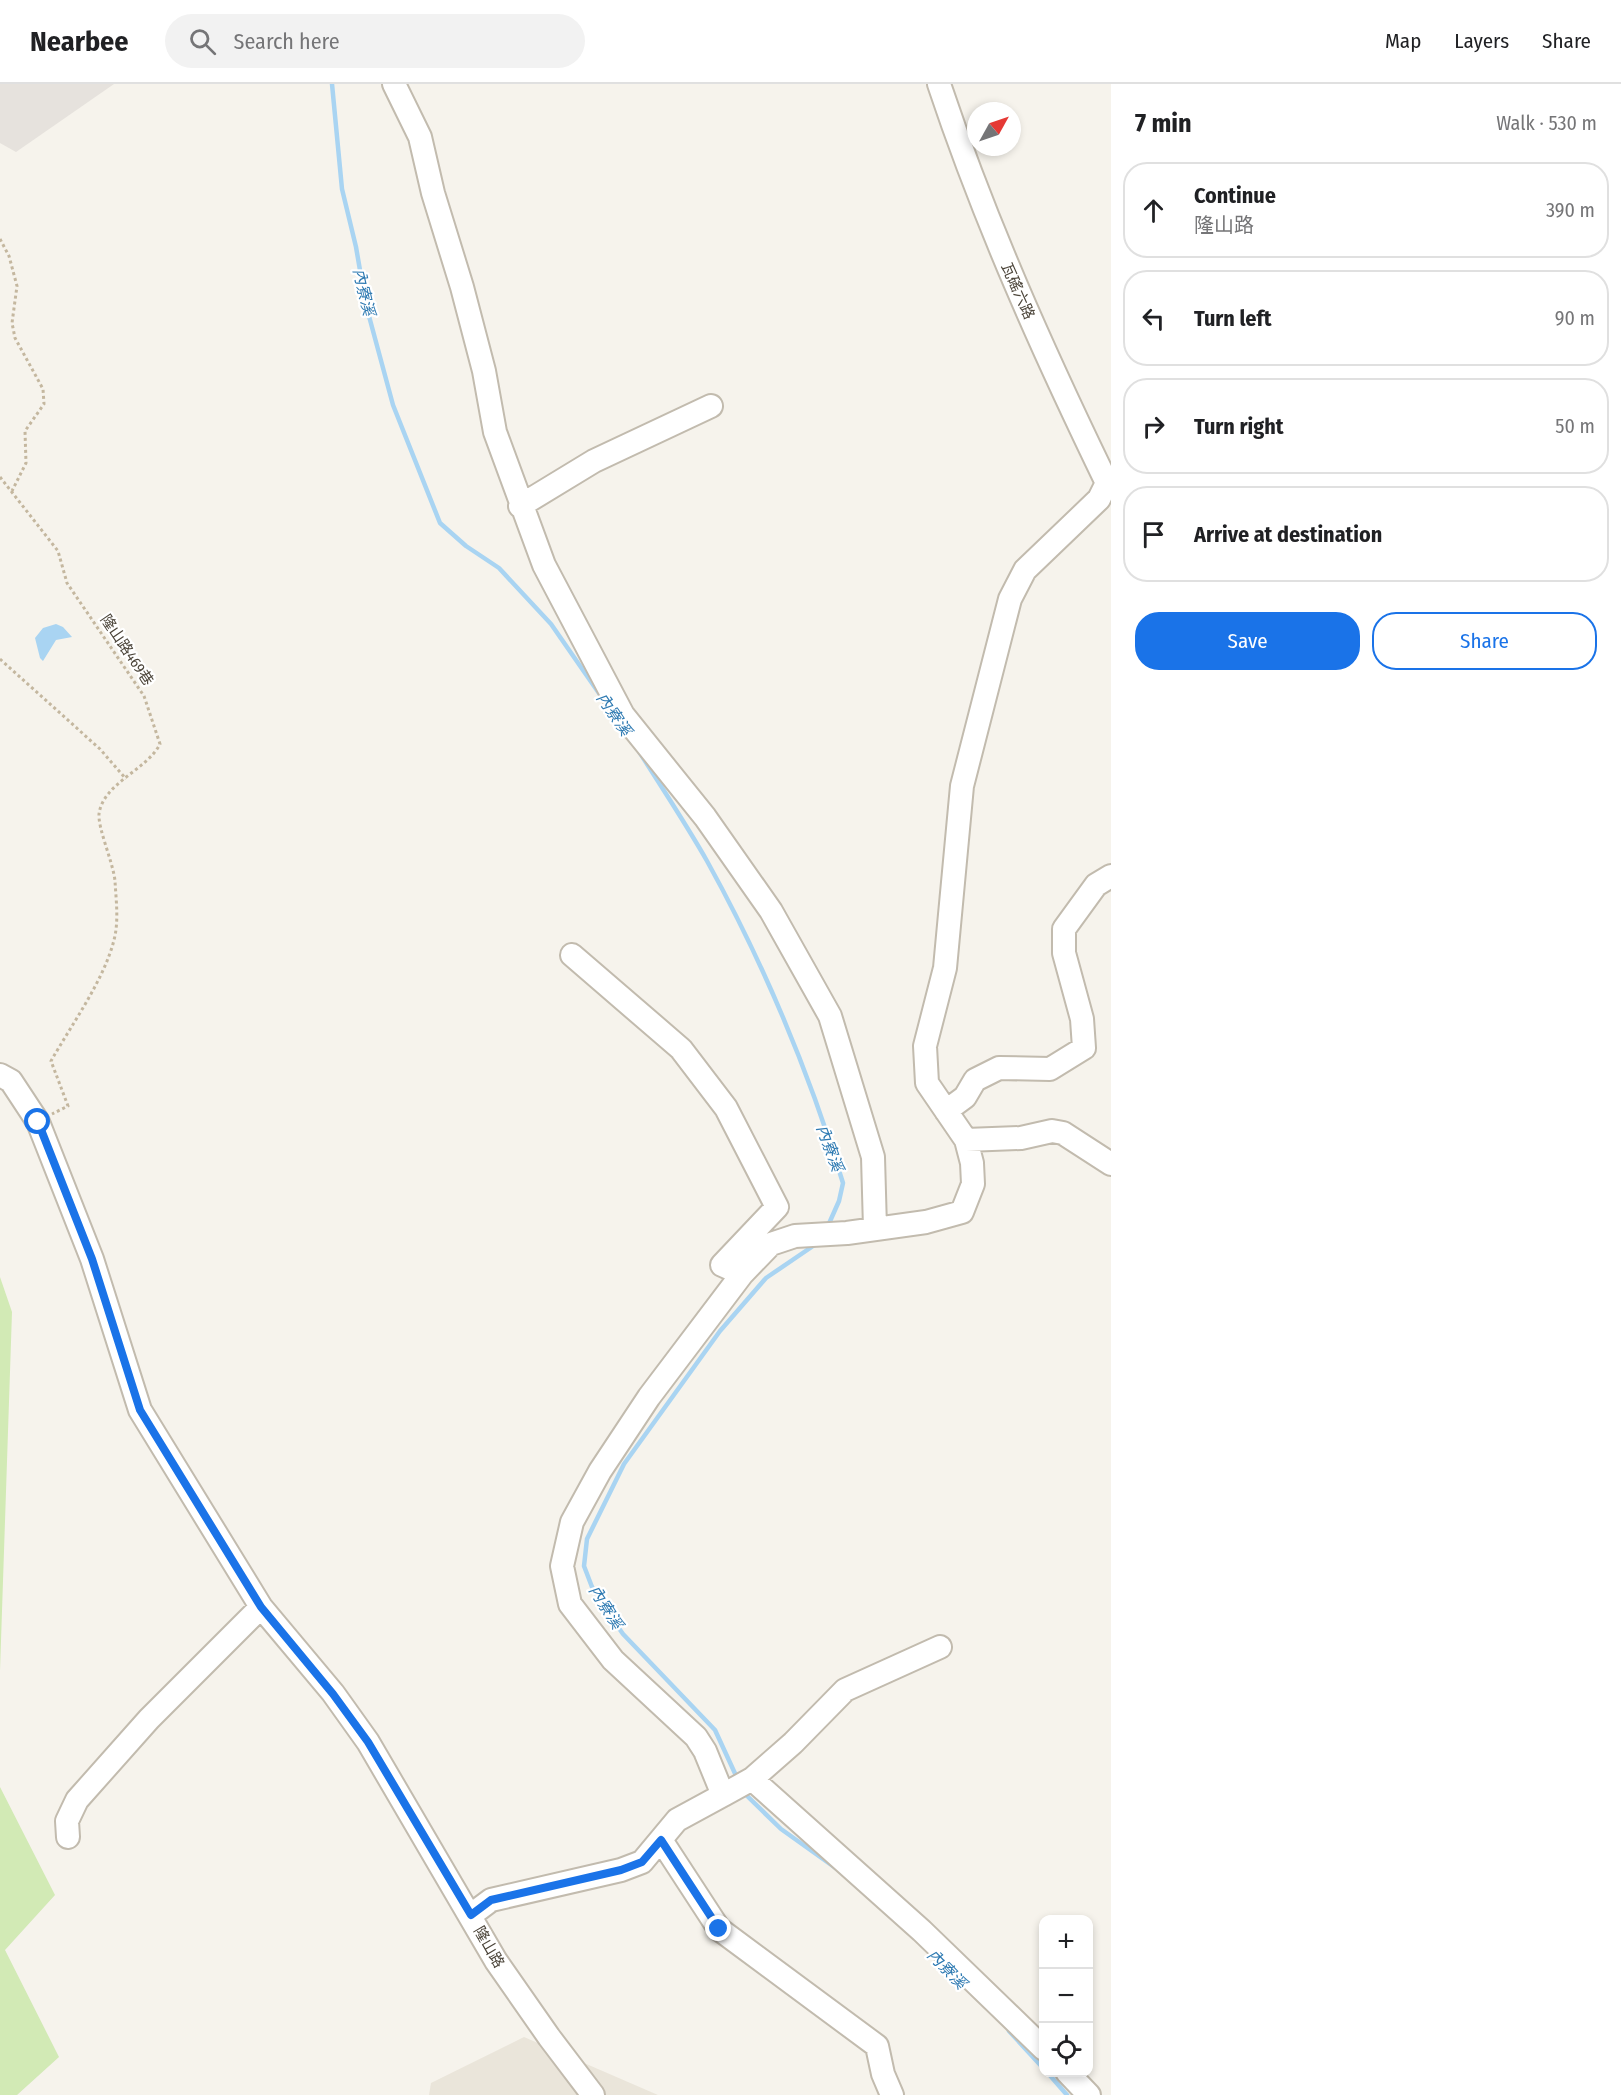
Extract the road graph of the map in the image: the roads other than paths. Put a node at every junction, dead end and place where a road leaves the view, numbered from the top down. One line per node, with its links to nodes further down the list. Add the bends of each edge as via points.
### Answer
1 (394, 84): 5 (street, via 420,137 484,371 495,432)
2 (939, 84): 4 (street, 瓦磘六路, via 964,160 1014,284)
3 (711, 406): 5 (street, via 594,461)
4 (1108, 486): 9 (street, via 1025,570 1010,599 1002,628 962,786 945,968 925,1046 927,1083)
5 (520, 506): 12 (street, via 544,565 623,715 705,817 771,911 830,1016 873,1157)
6 (1111, 876): 9 (street, via 1096,885 1064,929 1064,953 1082,1019 1084,1048 1050,1069 999,1068 975,1080 965,1097)
7 (572, 955): 13 (street, via 681,1049 726,1107 777,1207 722,1265)
8 (0, 1075): 14 (street, 隆山路, via 11,1081 38,1122 92,1259 140,1410)
9 (946, 1111): 10 (street)
10 (966, 1140): 11 (street, via 1063,1132); 12 (street, via 973,1184 962,1212 926,1222)
11 (1111, 1164)
12 (875, 1228): 13 (street, via 795,1236 771,1244)
13 (742, 1274): 17 (street, via 649,1397 600,1471 572,1522 562,1566 570,1604 613,1660 696,1737)
14 (261, 1607): 18 (street, via 149,1719 77,1800 67,1821); 20 (street, 隆山路, via 368,1742)
15 (940, 1647): 16 (street, via 845,1690 794,1743)
16 (752, 1779): 17 (street); 21 (street, via 922,1931)
17 (723, 1795): 19 (street, via 677,1820)
18 (68, 1837)
19 (661, 1840): 20 (street, via 642,1862 491,1900); 24 (street, via 719,1929 877,2046)
20 (471, 1915): 23 (street, 隆山路, via 510,1983)
21 (1039, 2044)
22 (1071, 2077): 25 (street)
23 (593, 2095)
24 (892, 2095)
25 (1089, 2095)

